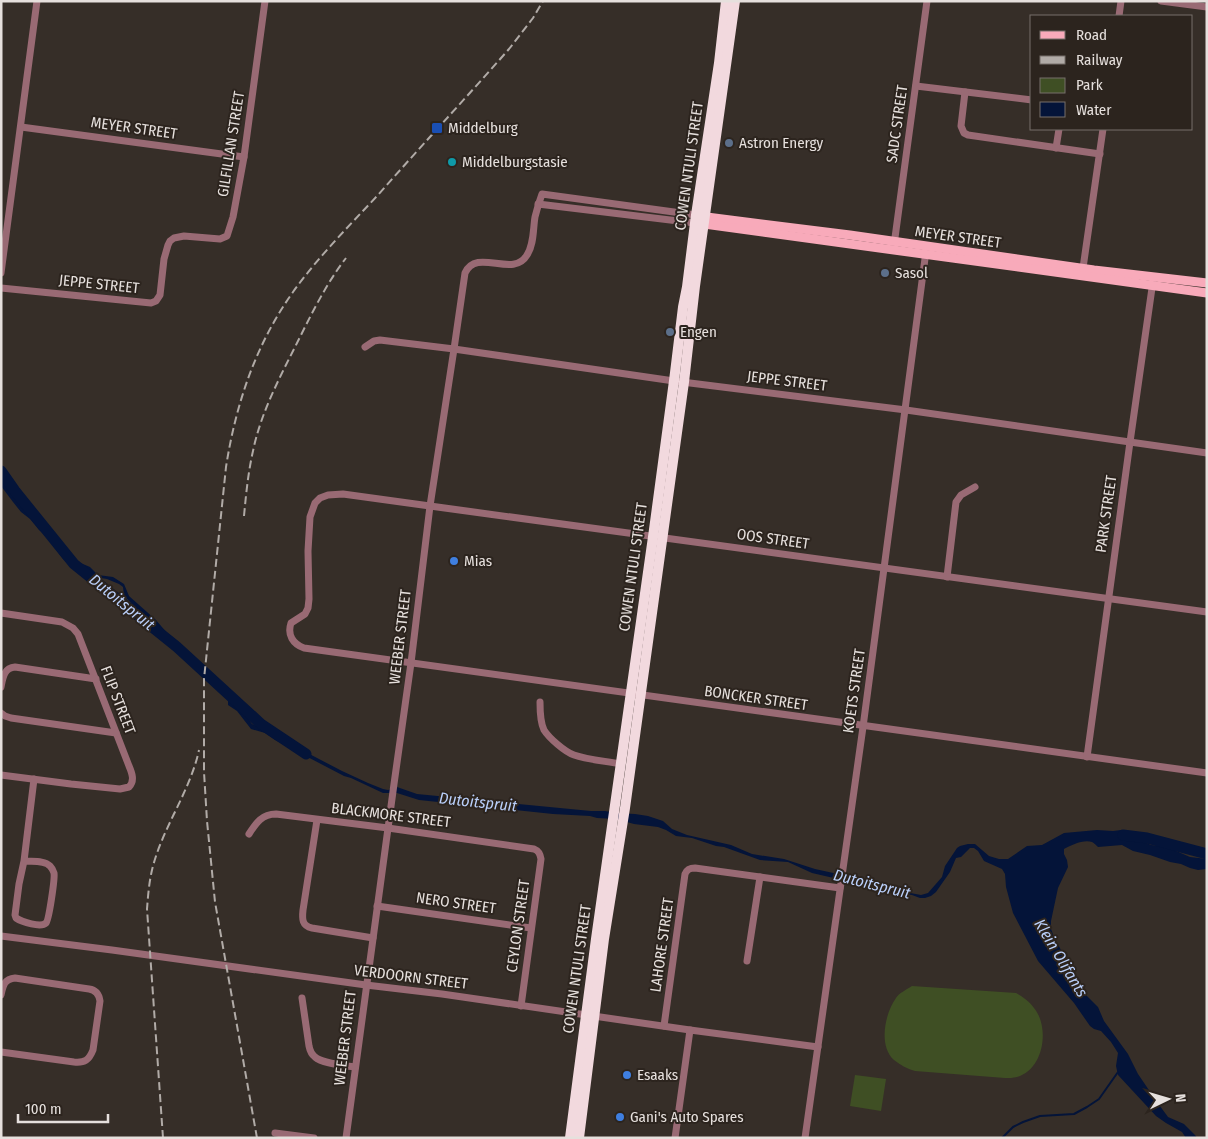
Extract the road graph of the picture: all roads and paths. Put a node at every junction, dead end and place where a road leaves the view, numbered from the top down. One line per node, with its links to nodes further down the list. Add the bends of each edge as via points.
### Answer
1 (37, 1): 13 (street)
2 (265, 1): 18 (street, GILFILLAN STREET)
3 (726, 1): 21 (highway, COWEN NTULI STREET)
4 (734, 1): 21 (highway, COWEN NTULI STREET)
5 (927, 1): 10 (street, SADC STREET)
6 (1121, 1): 9 (street)
7 (1161, 1): 8 (street)
8 (1207, 7)
9 (1119, 15)
10 (916, 86): 11 (street); 23 (street, SADC STREET)
11 (965, 92): 12 (street); 16 (street, via 961,126 964,133)
12 (1030, 100)
13 (20, 127): 18 (street, MEYER STREET); 26 (street)
14 (1059, 130): 16 (street)
15 (1103, 130): 17 (street)
16 (1056, 148): 17 (street)
17 (1100, 154): 25 (street)
18 (244, 158): 22 (street, GILFILLAN STREET, via 227,236 220,239)
19 (542, 194): 20 (street, WEEBER STREET); 21 (street, MEYER STREET)
20 (538, 204): 21 (street, MEYER STREET); 33 (street, WEEBER STREET, via 530,250 524,260 512,265 481,262 467,269)
21 (700, 220): 23 (main road, MEYER STREET, via 850,235); 34 (highway, COWEN NTULI STREET, via 694,286)
22 (174, 238): 30 (street, JEPPE STREET, via 164,259 160,295 151,303)
23 (894, 246): 24 (main road, MEYER STREET)
24 (926, 251): 25 (main road, MEYER STREET); 29 (main road); 35 (street, KOETS STREET)
25 (1083, 268): 27 (main road, MEYER STREET)
26 (1, 274)
27 (1154, 276): 28 (main road, MEYER STREET); 29 (street, PARK STREET)
28 (1207, 283)
29 (1153, 286): 31 (main road); 36 (street, PARK STREET)
30 (1, 288)
31 (1207, 294)
32 (365, 347): 33 (street, JEPPE STREET, via 380,340)
33 (454, 349): 34 (street, JEPPE STREET); 39 (street, WEEBER STREET)
34 (679, 381): 35 (street, JEPPE STREET); 40 (highway, COWEN NTULI STREET)
35 (906, 410): 36 (street, JEPPE STREET); 41 (street, KOETS STREET)
36 (1130, 442): 37 (street, JEPPE STREET); 43 (street, PARK STREET)
37 (1207, 453)
38 (975, 487): 42 (street, via 956,502)
39 (430, 506): 40 (street, OOS STREET); 46 (street, OOS STREET, via 336,494 320,498 315,503 310,517 308,608 290,628 291,638); 47 (street, WEEBER STREET)
40 (657, 537): 41 (street, OOS STREET); 50 (highway, COWEN NTULI STREET)
41 (884, 568): 42 (street, OOS STREET); 53 (street, KOETS STREET)
42 (948, 577): 43 (street, OOS STREET)
43 (1108, 599): 44 (street, OOS STREET); 55 (street, PARK STREET)
44 (1207, 612)
45 (1, 613): 48 (street, FLIP STREET, via 54,621 73,628)
46 (301, 648): 47 (street, BONCKER STREET)
47 (411, 663): 50 (street, BONCKER STREET); 62 (street, WEEBER STREET)
48 (96, 679): 49 (street, via 16,667 5,672); 54 (street, FLIP STREET)
49 (1, 687)
50 (636, 695): 53 (street, BONCKER STREET); 56 (highway, COWEN NTULI STREET); 60 (highway, COWEN NTULI STREET)
51 (540, 702): 56 (street, via 544,730 567,751 581,757)
52 (1, 714): 54 (street)
53 (863, 727): 55 (street, BONCKER STREET); 67 (street, KOETS STREET)
54 (116, 733): 59 (street, FLIP STREET, via 132,773 132,784 126,789)
55 (1087, 757): 57 (street, BONCKER STREET)
56 (621, 764): 60 (highway, COWEN NTULI STREET)
57 (1207, 773)
58 (1, 775): 59 (street)
59 (34, 779): 65 (street)
60 (620, 807): 77 (highway, COWEN NTULI STREET, via 604,939)
61 (318, 820): 62 (street, BLACKMORE STREET); 63 (street, BLACKMORE STREET, via 271,814 261,818); 71 (street, via 302,917 304,925)
62 (388, 828): 64 (street, BLACKMORE STREET); 68 (street, WEEBER STREET)
63 (249, 834)
64 (537, 851): 69 (street, CEYLON STREET, via 541,859)
65 (24, 862): 65 (street, via 16,918 26,923 45,924 49,915 53,869 44,862)
66 (760, 877): 67 (street); 72 (street); 78 (street, LAHORE STREET, via 695,868 687,870)
67 (841, 885): 80 (street, KOETS STREET)
68 (377, 906): 69 (street, NERO STREET); 71 (street, WEEBER STREET)
69 (531, 928): 76 (street, CEYLON STREET)
70 (1, 936): 73 (street, VERDOORN STREET)
71 (374, 938): 73 (street, WEEBER STREET)
72 (747, 961)
73 (366, 985): 76 (street, VERDOORN STREET); 82 (street, WEEBER STREET)
74 (1, 995): 81 (street, via 5,982 15,978 94,990 100,997 93,1050 86,1062)
75 (302, 998): 82 (street, via 311,1053 323,1061)
76 (521, 1006): 77 (street, VERDOORN STREET)
77 (590, 1015): 78 (street, VERDOORN STREET); 86 (highway, COWEN NTULI STREET); 87 (highway, COWEN NTULI STREET)
78 (664, 1026): 79 (street, VERDOORN STREET)
79 (690, 1030): 80 (street, VERDOORN STREET); 88 (street)
80 (818, 1047): 89 (street, KOETS STREET)
81 (1, 1052)
82 (355, 1067): 85 (street, WEEBER STREET)
83 (275, 1133): 84 (street)
84 (314, 1138)
85 (346, 1138)
86 (570, 1138)
87 (579, 1138)
88 (675, 1138)
89 (805, 1138)

